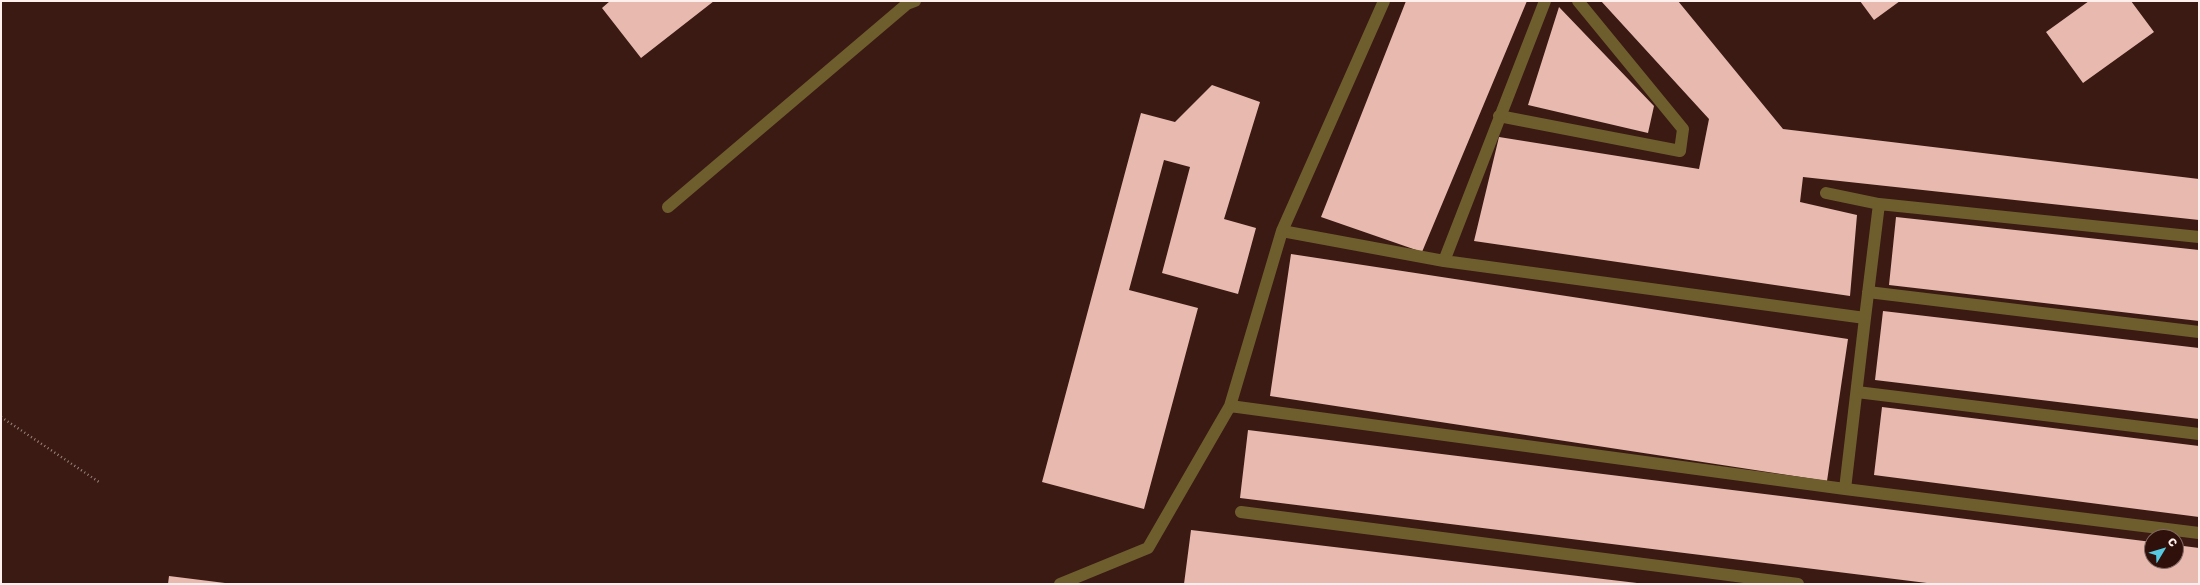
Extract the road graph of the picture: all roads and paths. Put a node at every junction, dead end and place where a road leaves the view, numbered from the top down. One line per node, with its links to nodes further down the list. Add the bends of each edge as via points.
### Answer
1 (915, 1): 8 (lane, via 901,10)
2 (1384, 1): 9 (lane)
3 (1545, 1): 5 (lane)
4 (1578, 1): 5 (lane, via 1683,129 1680,151)
5 (1499, 116): 11 (lane)
6 (1826, 193): 7 (lane)
7 (1879, 204): 10 (lane); 12 (lane)
8 (668, 207)
9 (1282, 231): 11 (lane); 16 (lane)
10 (2199, 237)
11 (1444, 261): 13 (lane)
12 (1868, 292): 13 (lane); 14 (lane)
13 (1865, 318): 15 (lane)
14 (2199, 332)
15 (1857, 392): 18 (lane); 20 (lane)
16 (1230, 406): 20 (lane); 23 (lane, via 1148,548)
17 (1, 417): 19 (path)
18 (2199, 434)
19 (99, 482)
20 (1845, 489): 22 (lane)
21 (1241, 512): 24 (lane)
22 (2199, 533)
23 (1060, 584)
24 (1798, 584)

